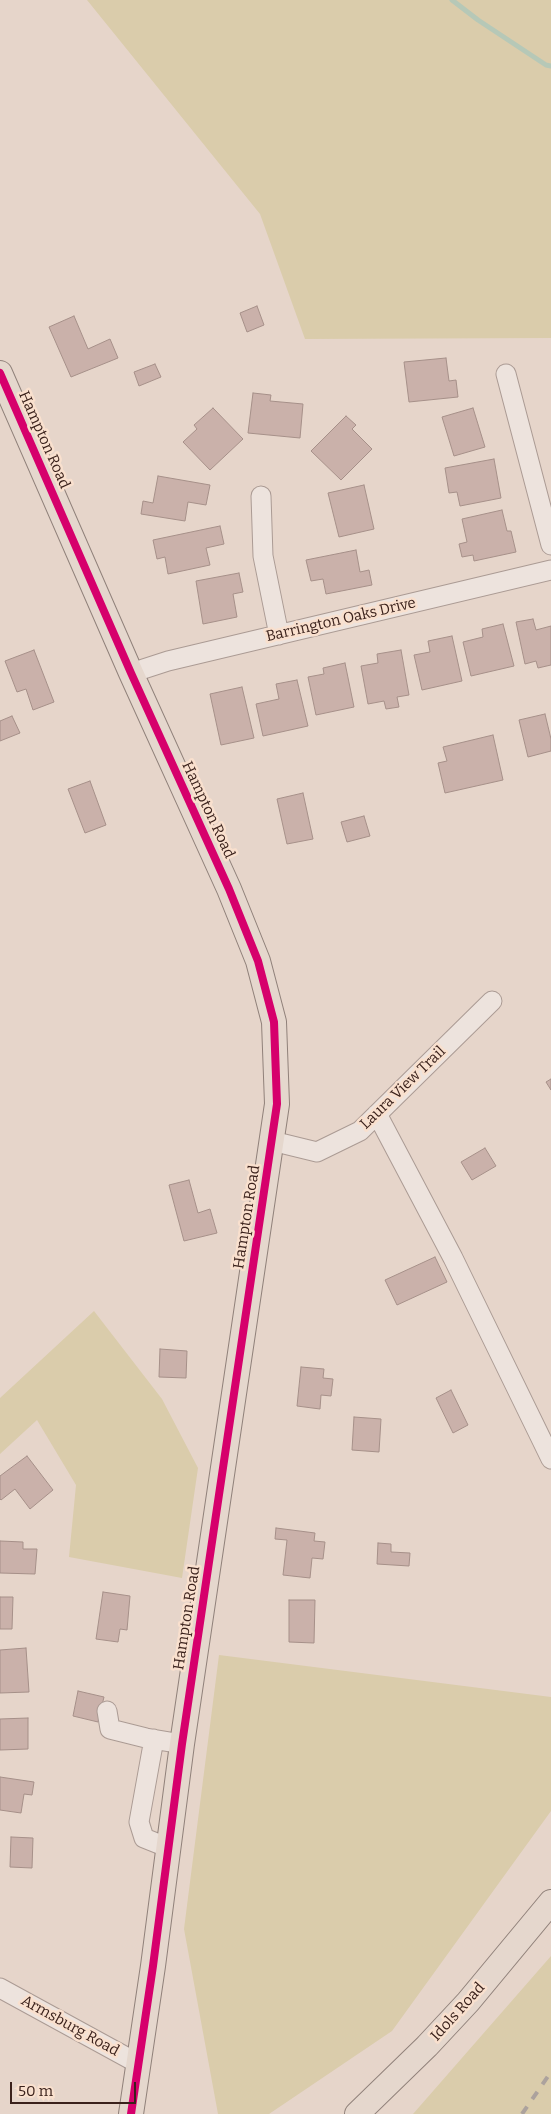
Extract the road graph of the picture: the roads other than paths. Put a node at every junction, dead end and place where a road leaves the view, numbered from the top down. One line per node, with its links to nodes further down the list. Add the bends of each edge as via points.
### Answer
1 (506, 374): 4 (street)
2 (1, 377): 7 (main road, Hampton Road)
3 (261, 496): 6 (street, via 263,556)
4 (551, 544)
5 (551, 570): 6 (street, Barrington Oaks Drive)
6 (279, 635): 7 (street, Barrington Oaks Drive)
7 (131, 673): 10 (main road, Hampton Road, via 229,888 258,961 274,1022 277,1104)
8 (492, 1000): 9 (street, Laura View Trail)
9 (377, 1114): 10 (street, Laura View Trail, via 360,1131 317,1152); 11 (street, via 453,1258)
10 (272, 1141): 14 (main road, Hampton Road)
11 (551, 1459)
12 (107, 1711): 13 (street, via 110,1729)
13 (154, 1739): 14 (street); 15 (street, via 139,1822 144,1838)
14 (182, 1744): 15 (main road, Hampton Road)
15 (168, 1848): 18 (main road, Hampton Road)
16 (551, 1902): 20 (main road, Idols Road, via 468,2002)
17 (0, 1988): 18 (street, Armsburg Road)
18 (139, 2064): 19 (main road, Hampton Road)
19 (131, 2114)
20 (357, 2114)

